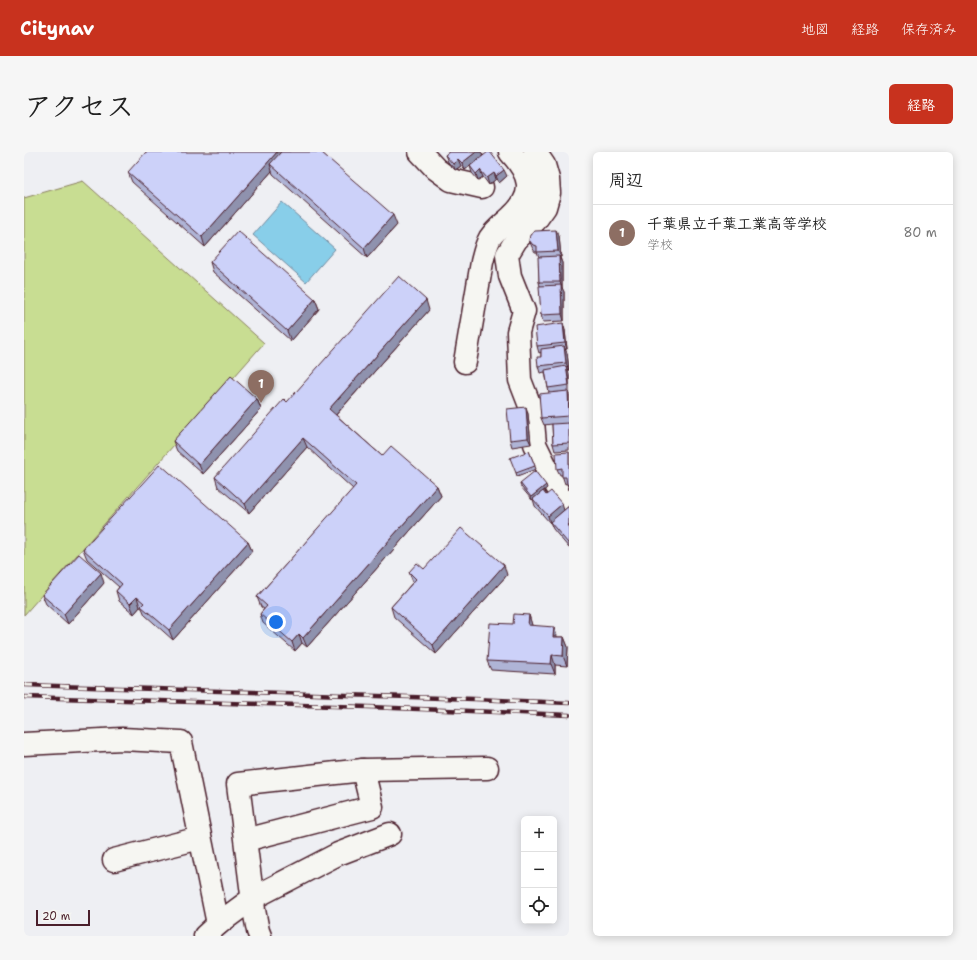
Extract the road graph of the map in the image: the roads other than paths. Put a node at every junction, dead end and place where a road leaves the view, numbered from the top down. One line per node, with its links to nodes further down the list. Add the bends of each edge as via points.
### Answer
1 (420, 152): 4 (street, via 451,180)
2 (510, 152): 5 (street, via 526,173 528,192 519,209 495,232 486,248)
3 (535, 152): 6 (street, via 544,165 549,193 535,221 516,240 507,255 510,276 524,311 518,332 520,380 532,411 535,444 555,485 564,500)
4 (482, 187)
5 (465, 362)
6 (569, 503)
7 (24, 744): 11 (street, via 122,739 181,742)
8 (487, 768): 9 (street)
9 (363, 770): 12 (street, via 372,807); 12 (street, via 238,784)
10 (390, 834): 14 (street, via 338,854)
11 (200, 838): 13 (street); 15 (street)
12 (246, 840): 14 (street)
13 (114, 860)
14 (253, 898): 15 (street); 16 (street)
15 (212, 930)
16 (260, 936)

